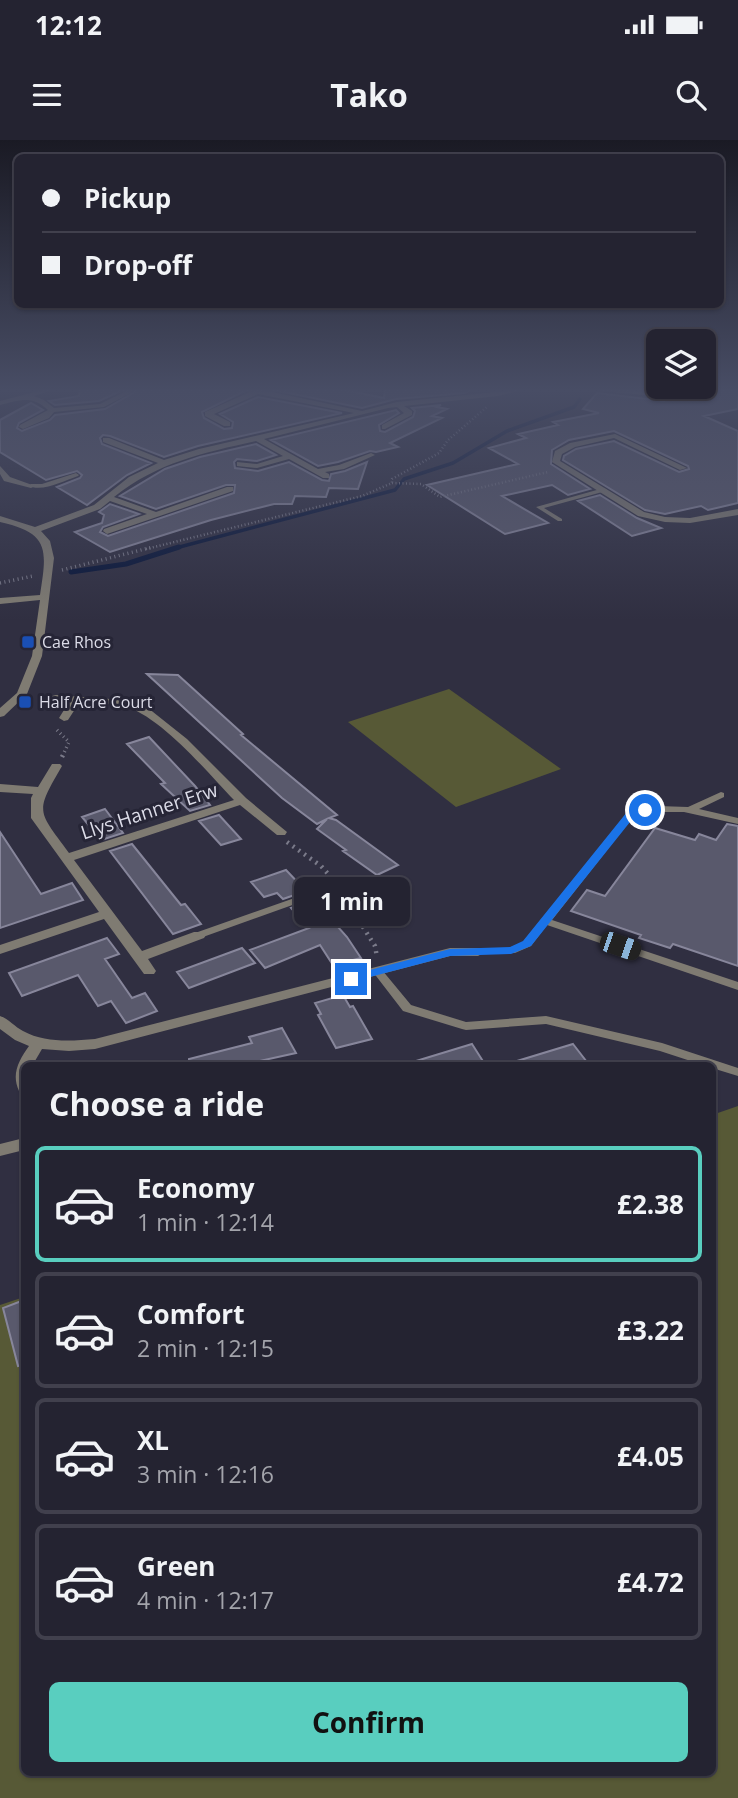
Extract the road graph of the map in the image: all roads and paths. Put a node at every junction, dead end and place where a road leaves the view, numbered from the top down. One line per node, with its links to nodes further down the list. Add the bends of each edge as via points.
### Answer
1 (157, 466): 17 (street)
2 (249, 466): 3 (street)
3 (266, 466)
4 (310, 466): 5 (street, via 322,473)
5 (343, 466)
6 (411, 466): 13 (path)
7 (680, 466): 10 (street)
8 (0, 468): 12 (street)
9 (565, 468): 13 (path, via 440,497 421,484); 16 (street)
10 (683, 468)
11 (76, 475): 14 (lane)
12 (4, 480): 14 (street)
13 (392, 483): 24 (path, via 340,503)
14 (30, 486)
15 (230, 489): 19 (street)
16 (604, 491): 18 (street, via 641,514 667,520 708,519); 21 (lane, via 539,507)
17 (109, 498): 19 (street); 22 (street, via 77,516)
18 (738, 512)
19 (157, 515): 23 (street)
20 (0, 519): 22 (street)
21 (560, 520)
22 (35, 530): 24 (street, via 50,547)
23 (107, 531)
24 (50, 572): 25 (path); 26 (street)
25 (0, 583)
26 (46, 597): 27 (street); 30 (street, via 32,669 22,694)
27 (0, 601)
28 (56, 698): 29 (street, Llys Hanner Erw)
29 (76, 700): 31 (street); 36 (street, Llys Hanner Erw, via 124,703 144,710 183,741)
30 (0, 714)
31 (64, 718): 32 (path, via 57,730 69,742)
32 (56, 766): 34 (street)
33 (0, 788): 34 (street)
34 (41, 791): 40 (street, Llys Hanner Erw, via 37,818)
35 (722, 795): 37 (lane)
36 (242, 801): 39 (street, Llys Hanner Erw); 40 (street, Llys Hanner Erw)
37 (691, 809): 38 (lane); 43 (lane, via 667,807 630,814)
38 (738, 821)
39 (281, 832)
40 (68, 858): 42 (street, Llys Hanner Erw)
41 (323, 891): 44 (lane)
42 (108, 913): 45 (street); 47 (street, Llys Hanner Erw)
43 (545, 921): 46 (lane, via 527,944 511,951); 50 (lane)
44 (199, 935): 47 (street)
45 (0, 950)
46 (478, 952): 49 (street, via 450,952)
47 (139, 957): 48 (street, Llys Hanner Erw)
48 (149, 971)
49 (378, 972): 52 (street, via 95,1044); 54 (lane, via 407,1008 466,1026 546,1020)
50 (738, 986)
51 (0, 1021): 52 (street, via 13,1033)
52 (38, 1044): 53 (street)
53 (26, 1062)
54 (708, 1062)
55 (716, 1065): 56 (lane)
56 (738, 1072)
57 (21, 1144): 58 (street)
58 (0, 1150)

